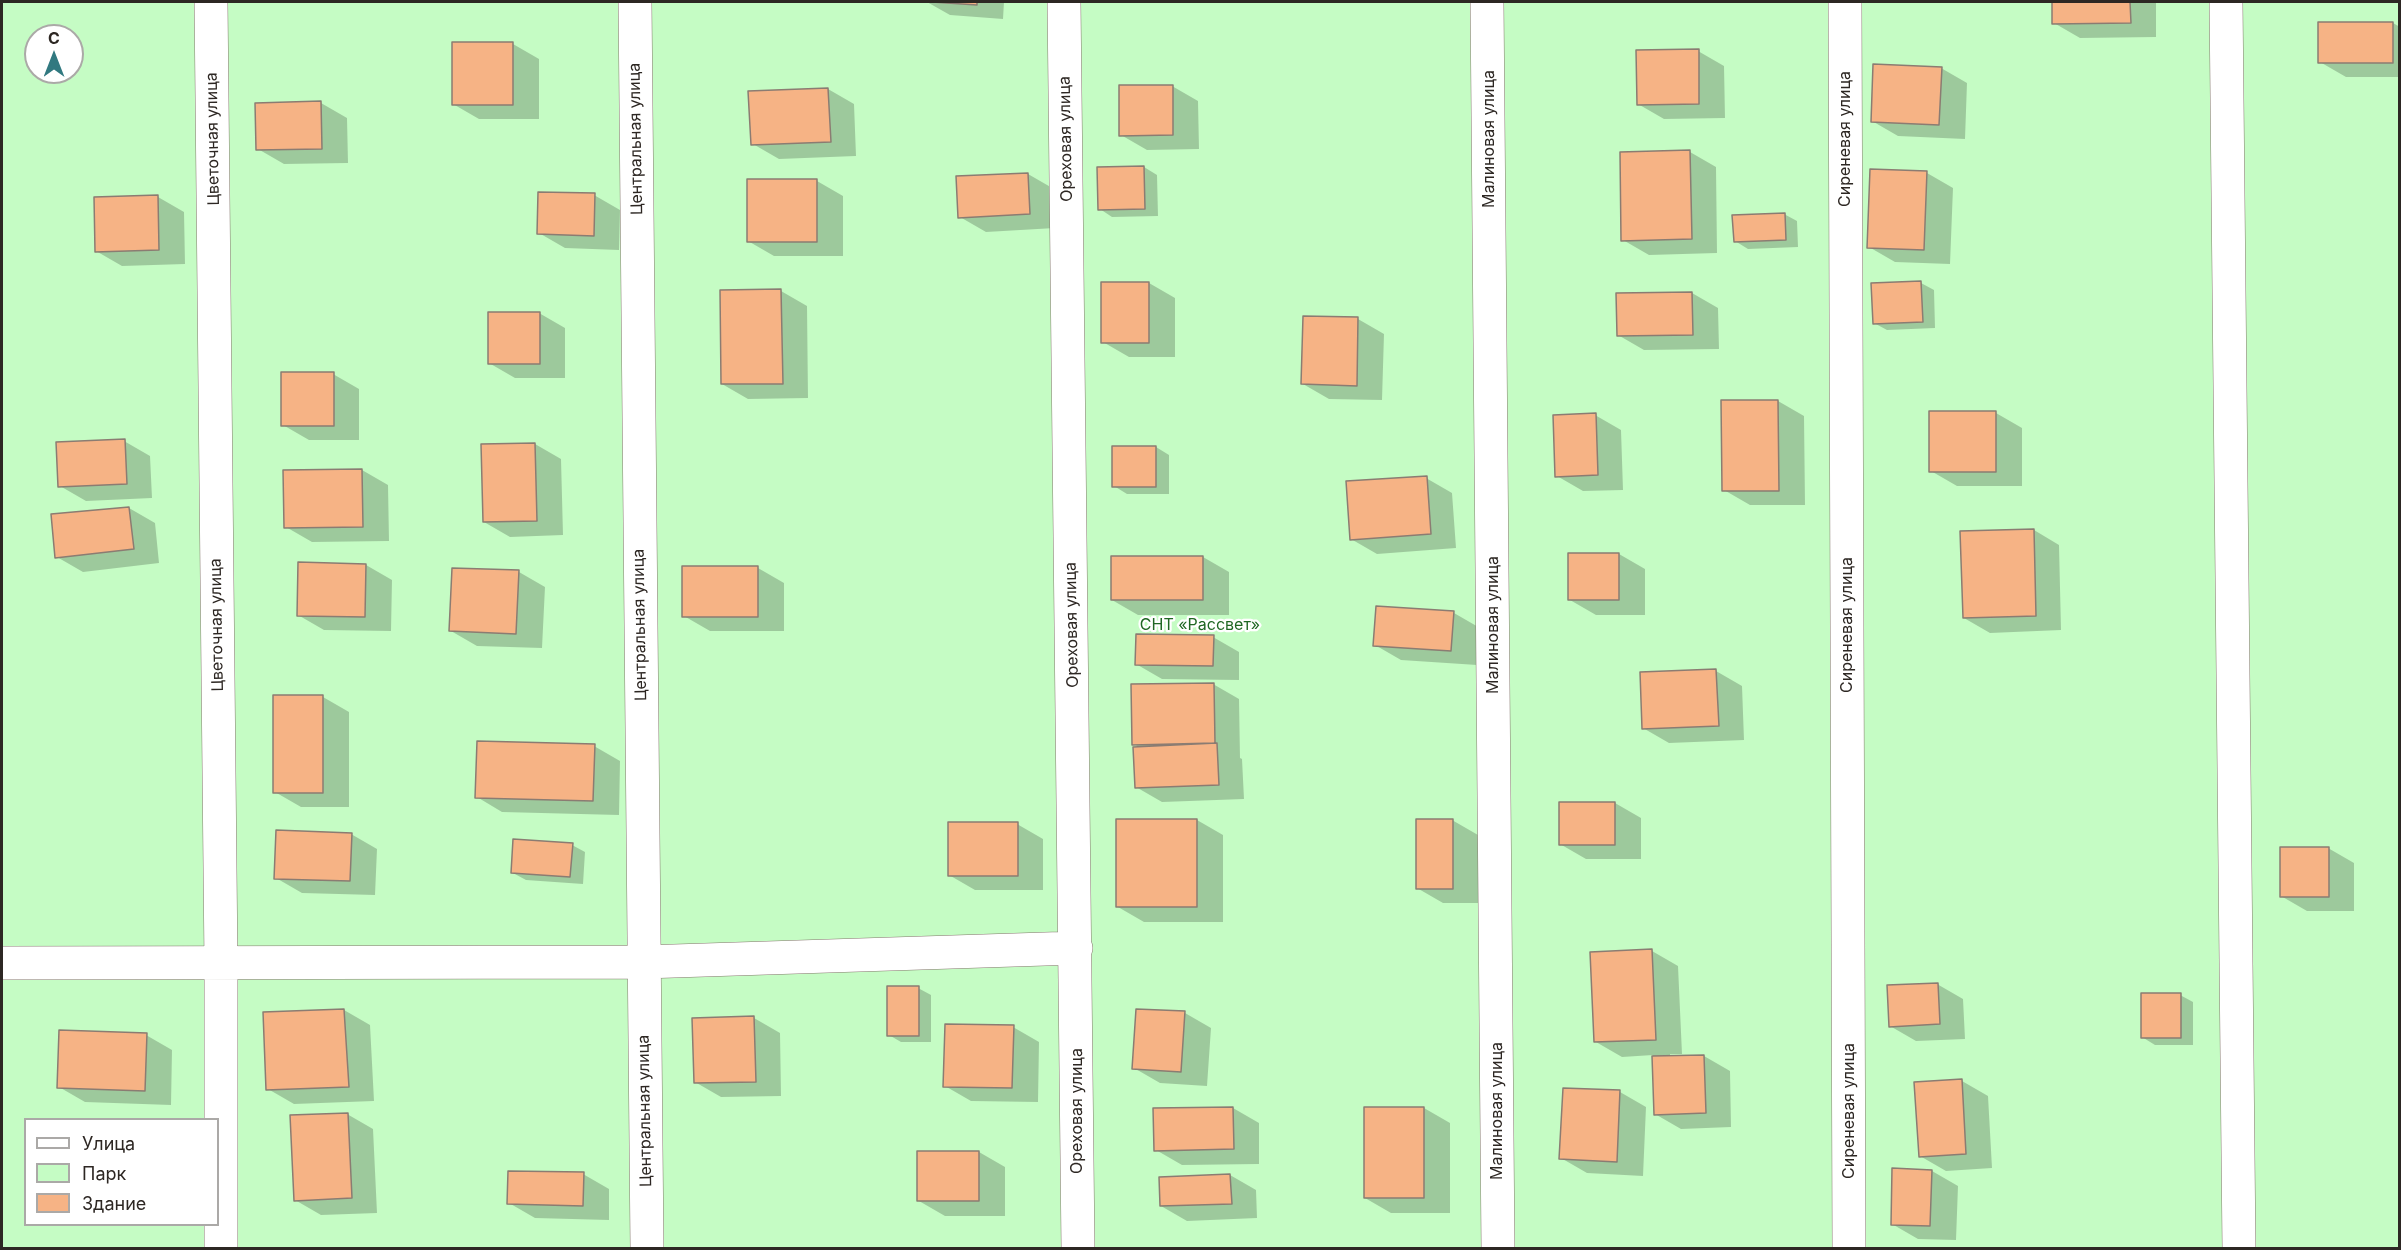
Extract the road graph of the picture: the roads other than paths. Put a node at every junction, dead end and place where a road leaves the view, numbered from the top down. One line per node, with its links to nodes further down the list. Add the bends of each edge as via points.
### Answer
1 (211, 2): 10 (street, Цветочная улица)
2 (635, 2): 8 (street, Центральная улица)
3 (1064, 2): 7 (street, Ореховая улица)
4 (1487, 2): 14 (street, Малиновая улица)
5 (1845, 2): 15 (street, Сиреневая улица)
6 (2226, 2): 16 (street)
7 (1076, 948): 8 (street); 13 (street, Ореховая улица)
8 (644, 962): 10 (street); 12 (street, Центральная улица)
9 (2, 963): 10 (street)
10 (220, 963): 11 (street, Цветочная улица)
11 (221, 1248)
12 (647, 1248)
13 (1078, 1248)
14 (1498, 1248)
15 (1849, 1248)
16 (2239, 1248)

